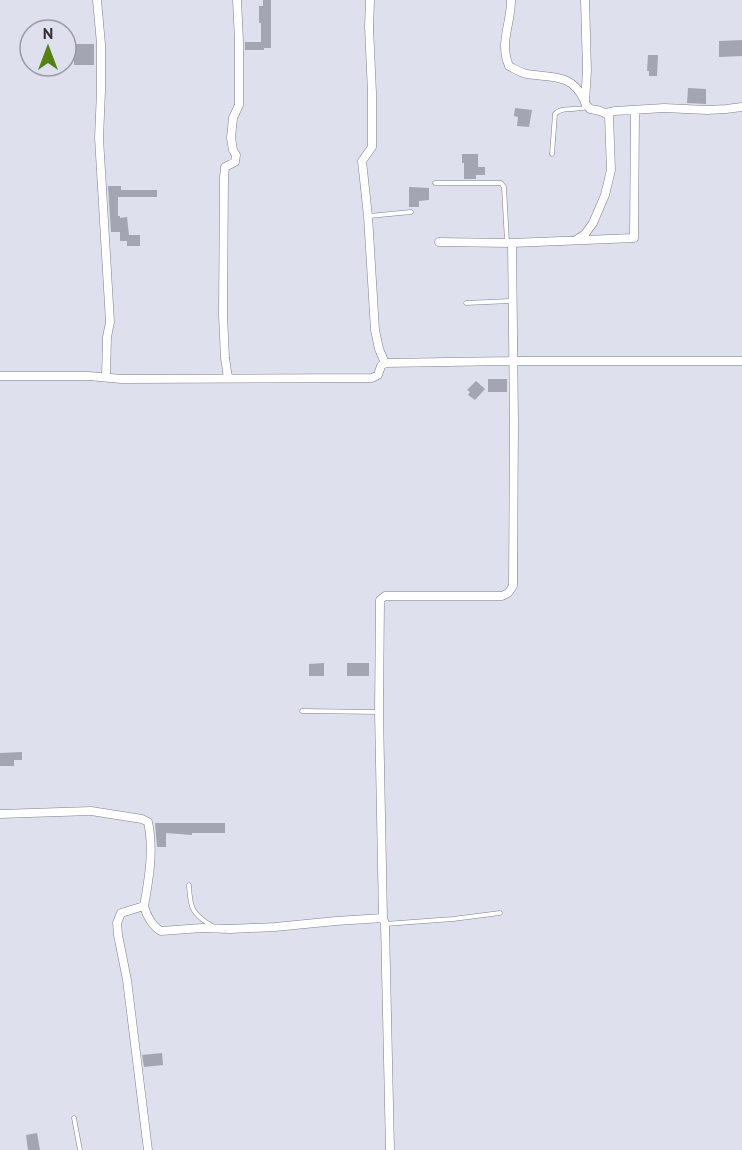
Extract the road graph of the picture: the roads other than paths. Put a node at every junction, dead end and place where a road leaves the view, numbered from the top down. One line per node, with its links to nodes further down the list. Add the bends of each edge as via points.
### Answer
1 (97, 0): 23 (street, via 101,44 100,160 110,322)
2 (237, 0): 24 (street, via 239,105 231,138 236,155 235,162 225,167 224,178 223,315)
3 (370, 0): 13 (street, via 372,147 362,161)
4 (511, 0): 6 (street, via 504,55 509,66 524,73 560,77 580,91)
5 (585, 0): 6 (street)
6 (587, 105): 9 (street); 10 (lane, via 581,110 557,111)
7 (742, 107): 8 (street)
8 (635, 110): 9 (street); 14 (street, via 634,238)
9 (606, 113): 14 (street, via 610,124 610,170 605,195 593,223)
10 (552, 154)
11 (435, 183): 16 (lane, via 501,183)
12 (411, 212): 13 (lane)
13 (369, 216): 21 (street, via 375,330)
14 (575, 241): 16 (street)
15 (439, 242): 16 (street)
16 (509, 243): 17 (street)
17 (513, 302): 18 (lane); 19 (street)
18 (466, 303)
19 (514, 361): 20 (street); 21 (street); 26 (street, via 513,586 502,596 385,596 380,600)
20 (742, 361)
21 (383, 365): 24 (street, via 372,378)
22 (0, 376): 23 (street)
23 (105, 377): 24 (street)
24 (228, 378)
25 (302, 711): 26 (lane)
26 (379, 712): 31 (street)
27 (0, 813): 29 (street, via 91,811 148,822 152,836)
28 (189, 885): 32 (lane, via 189,902 195,914)
29 (144, 906): 32 (street, via 161,931); 35 (street, via 121,913 117,923)
30 (500, 913): 31 (lane)
31 (384, 921): 32 (street); 36 (street)
32 (218, 929)
33 (74, 1118): 34 (lane)
34 (80, 1150)
35 (148, 1150)
36 (390, 1150)

